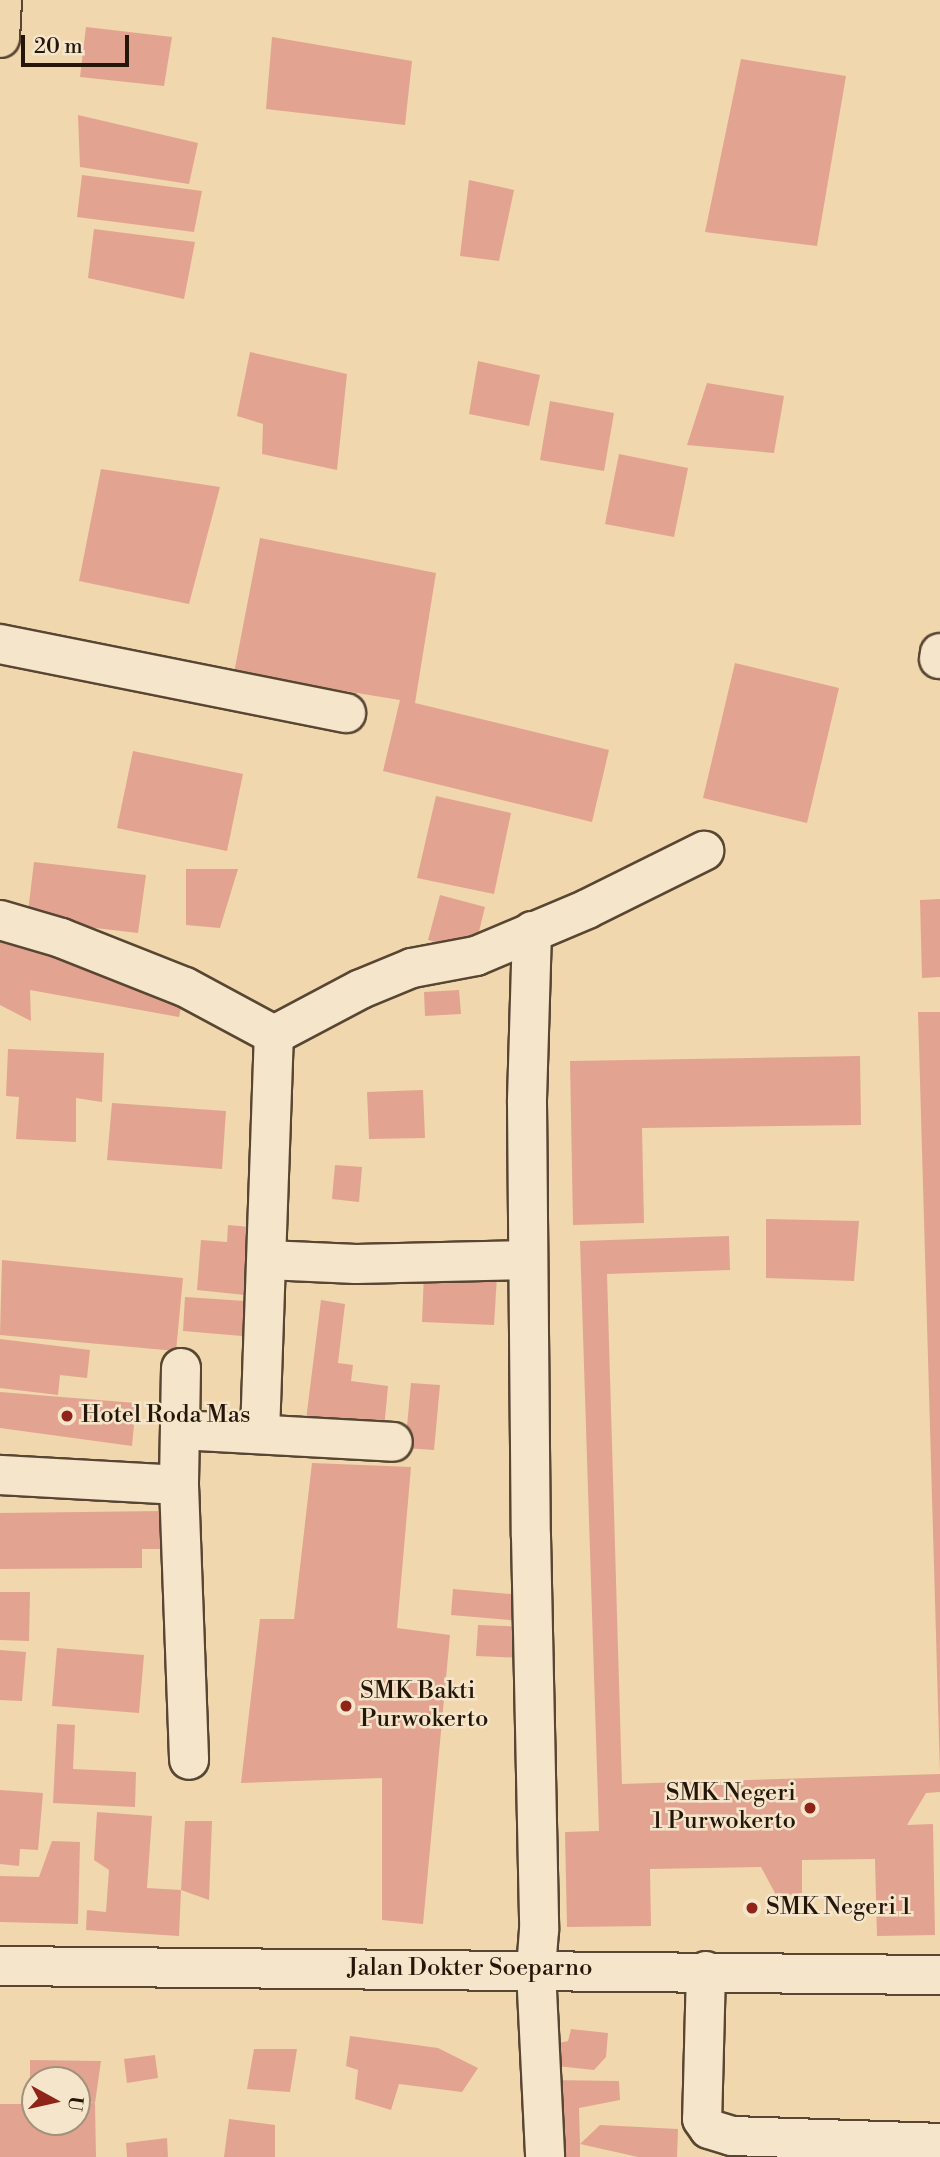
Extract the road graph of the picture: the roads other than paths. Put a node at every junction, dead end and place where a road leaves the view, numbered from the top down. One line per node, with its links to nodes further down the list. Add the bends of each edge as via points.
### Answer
1 (2, 0): 2 (main road)
2 (0, 38)
3 (0, 644): 4 (street)
4 (346, 713)
5 (704, 850): 7 (street)
6 (0, 920): 8 (street, via 61,938 185,987)
7 (532, 931): 8 (street, via 476,956 412,968); 9 (street)
8 (274, 1035): 10 (street)
9 (528, 1259): 10 (street, via 356,1264); 19 (street)
10 (267, 1260): 13 (street)
11 (181, 1368): 12 (street)
12 (181, 1430): 13 (street); 16 (street)
13 (260, 1433): 14 (street, via 321,1441)
14 (393, 1442)
15 (0, 1475): 16 (street)
16 (179, 1485): 17 (street)
17 (189, 1760)
18 (0, 1966): 19 (street, Jalan Dokter Soeparno)
19 (536, 1970): 20 (street, Jalan Dokter Soeparno); 23 (street)
20 (706, 1971): 21 (street, Jalan Dokter Soeparno); 22 (street, via 702,2119 709,2129 732,2136)
21 (940, 1975)
22 (940, 2143)
23 (545, 2157)

